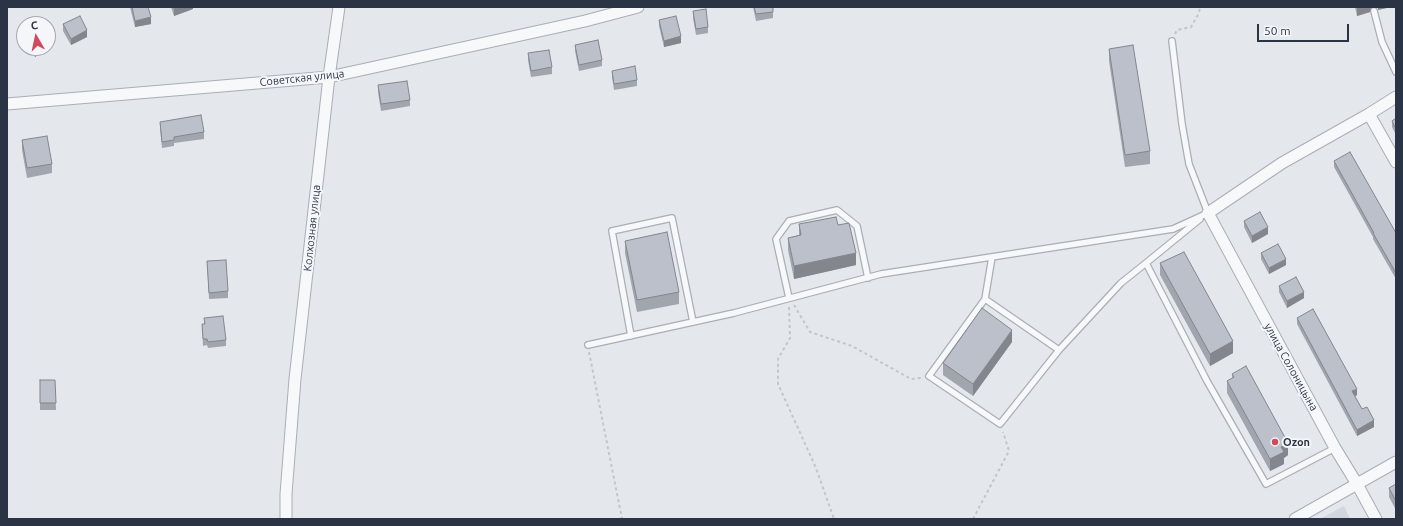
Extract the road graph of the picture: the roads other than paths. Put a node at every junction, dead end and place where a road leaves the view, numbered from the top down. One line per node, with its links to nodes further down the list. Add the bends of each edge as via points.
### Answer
1 (339, 7): 6 (street, Колхозная улица)
2 (638, 7): 6 (street, Советская улица)
3 (1374, 11): 5 (lane, via 1382,42)
4 (1172, 41): 11 (lane, via 1189,164)
5 (1396, 72)
6 (329, 77): 8 (street, Советская улица); 24 (street, Колхозная улица, via 295,379)
7 (1396, 97): 9 (street)
8 (7, 104)
9 (1369, 114): 10 (street); 11 (street, via 1282,163)
10 (1396, 162)
11 (1208, 213): 12 (lane, via 1173,229); 13 (lane); 21 (street, улица Солоницына)
12 (992, 257): 14 (lane); 16 (lane)
13 (1146, 263): 20 (lane, via 1121,283); 21 (lane, via 1207,381 1266,484)
14 (868, 278): 15 (lane); 15 (lane, via 857,226 837,210 789,221 776,239)
15 (789, 298): 17 (lane)
16 (985, 299): 20 (lane); 20 (lane, via 929,376 1000,424)
17 (693, 322): 18 (lane); 18 (lane, via 672,218 612,231)
18 (631, 336): 19 (lane)
19 (588, 345)
20 (1058, 350)
21 (1335, 448): 23 (street, улица Солоницына)
22 (1396, 462): 23 (street)
23 (1357, 484): 25 (street); 26 (street, улица Солоницына)
24 (286, 519)
25 (1295, 519)
26 (1376, 519)

